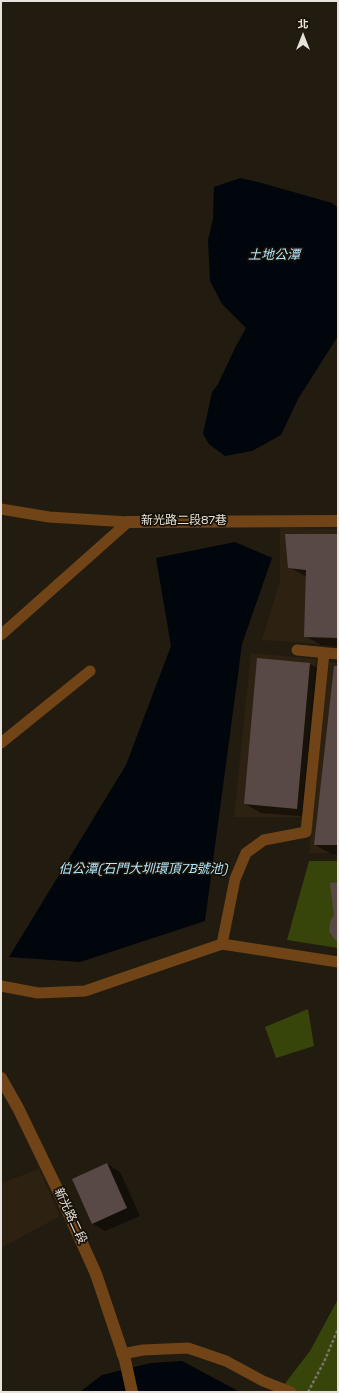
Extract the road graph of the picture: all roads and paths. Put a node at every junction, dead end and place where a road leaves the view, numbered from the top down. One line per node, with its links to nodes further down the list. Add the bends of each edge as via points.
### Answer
1 (1, 509): 3 (lane, via 49,516)
2 (338, 521): 3 (street, 新光路二段87巷)
3 (128, 522): 4 (lane, 新光路二段87巷)
4 (1, 635)
5 (296, 650): 6 (lane)
6 (324, 653): 7 (lane); 10 (lane, via 306,832 264,840 246,853 235,879)
7 (338, 654)
8 (90, 671): 9 (lane)
9 (1, 743)
10 (222, 944): 11 (lane); 12 (lane, via 85,991 38,993)
11 (338, 962)
12 (1, 986)
13 (1, 1078): 15 (street, 新光路二段, via 18,1108 96,1274)
14 (338, 1329): 18 (path)
15 (123, 1357): 16 (street, 新光路二段); 17 (lane, via 143,1350 188,1348 226,1361 263,1381)
16 (132, 1392)
17 (291, 1392)
18 (308, 1392)

